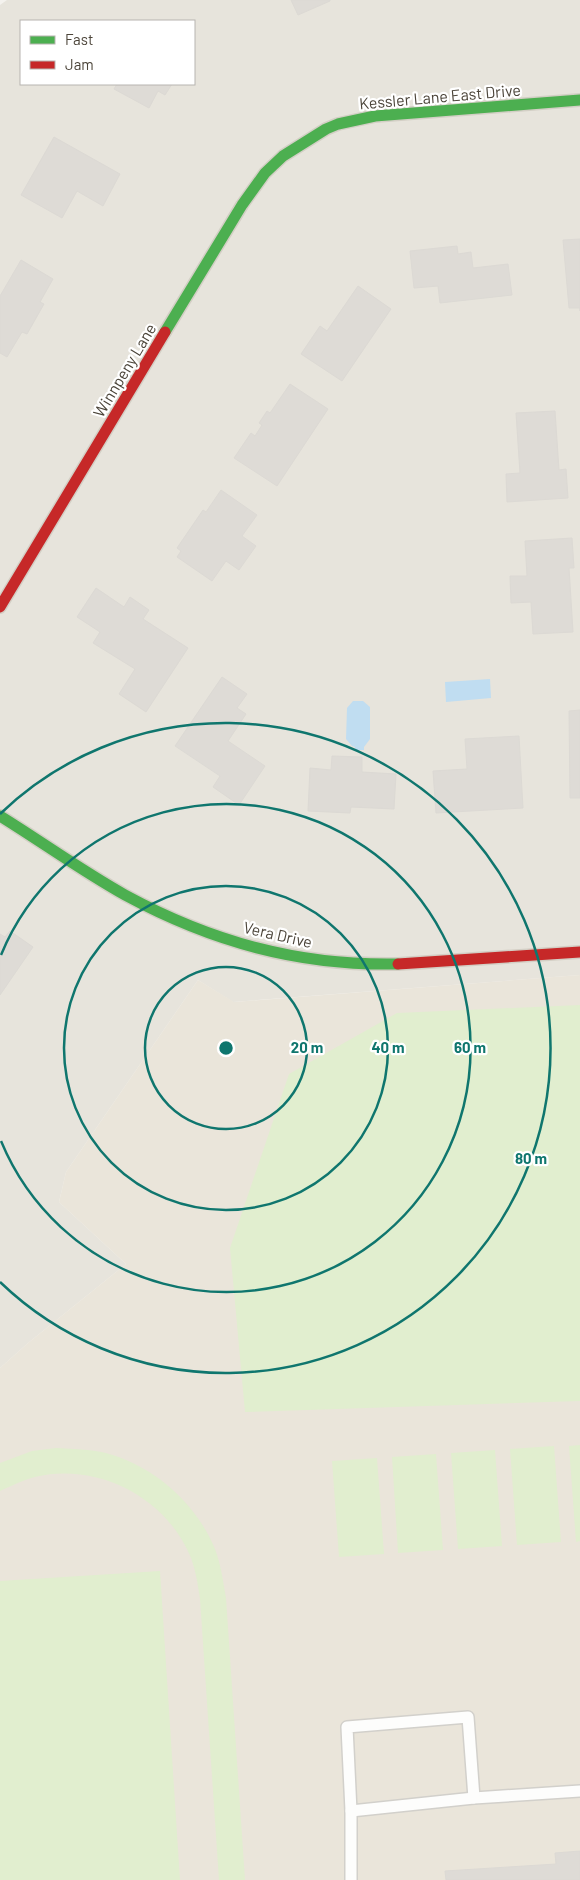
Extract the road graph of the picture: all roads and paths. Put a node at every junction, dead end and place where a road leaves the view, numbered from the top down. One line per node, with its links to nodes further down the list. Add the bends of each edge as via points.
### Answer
1 (580, 100): 2 (street, Kessler Lane East Drive, via 375,116 326,129)
2 (283, 156): 3 (street, Winnpeny Lane, via 265,173 246,200)
3 (0, 607)
4 (0, 816): 5 (street, Vera Drive, via 144,905 214,935 287,955 349,964 424,963)
5 (580, 952)
6 (580, 1791): 7 (lane)
7 (474, 1798): 8 (lane); 8 (lane, via 468,1717 347,1727)
8 (351, 1811): 9 (lane)
9 (351, 1880)

